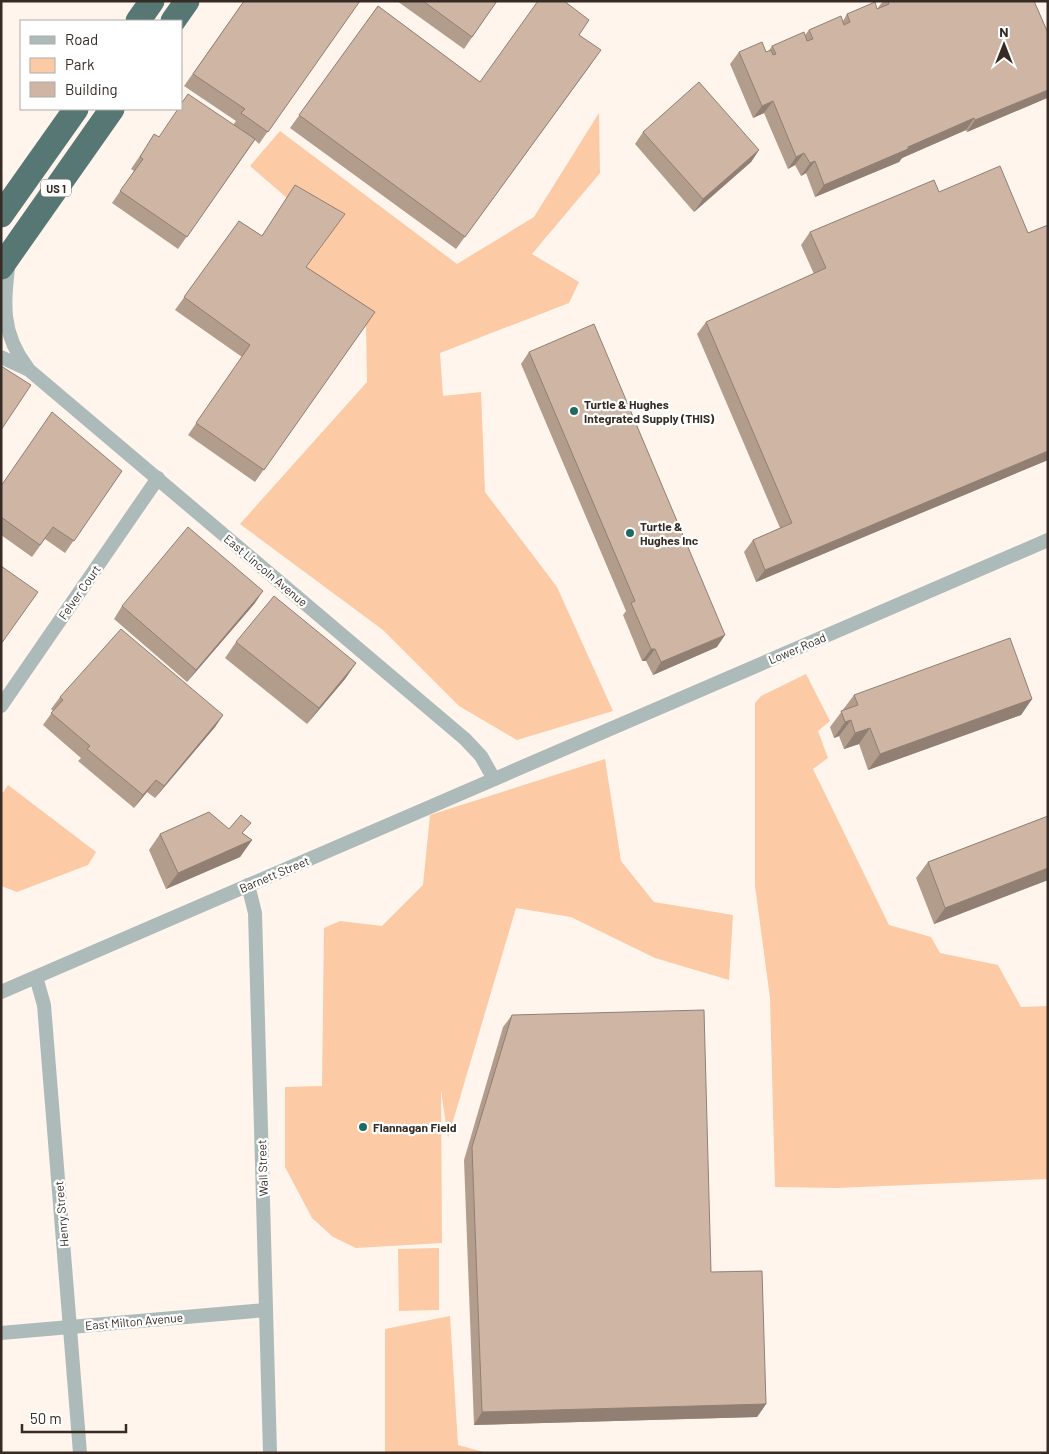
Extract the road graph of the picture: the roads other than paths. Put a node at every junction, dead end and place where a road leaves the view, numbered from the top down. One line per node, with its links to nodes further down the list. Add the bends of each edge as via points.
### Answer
1 (152, 1): 3 (highway)
2 (187, 1): 4 (highway)
3 (139, 20)
4 (174, 20)
5 (75, 110): 7 (highway, US 1)
6 (111, 110): 8 (highway, US 1)
7 (1, 215)
8 (5, 260): 10 (street, East Lincoln Avenue, via 3,313 10,341)
9 (1, 357): 10 (street, East Lincoln Avenue)
10 (29, 370): 11 (street, East Lincoln Avenue)
11 (158, 478): 13 (street, Felver Court); 15 (street, East Lincoln Avenue, via 465,739 481,756)
12 (1048, 540): 14 (street, Lower Road)
13 (1, 706)
14 (547, 756): 15 (street, Barnett Street)
15 (494, 779): 16 (street, Barnett Street)
16 (248, 886): 17 (street, Barnett Street); 19 (street, Wall Street, via 255,913)
17 (36, 977): 18 (street, Barnett Street); 20 (street, Henry Street, via 44,1005)
18 (1, 992)
19 (266, 1310): 20 (street, East Milton Avenue); 23 (street, Wall Street)
20 (71, 1327): 21 (street, East Milton Avenue); 22 (street, Henry Street)
21 (1, 1333)
22 (80, 1453)
23 (270, 1453)

